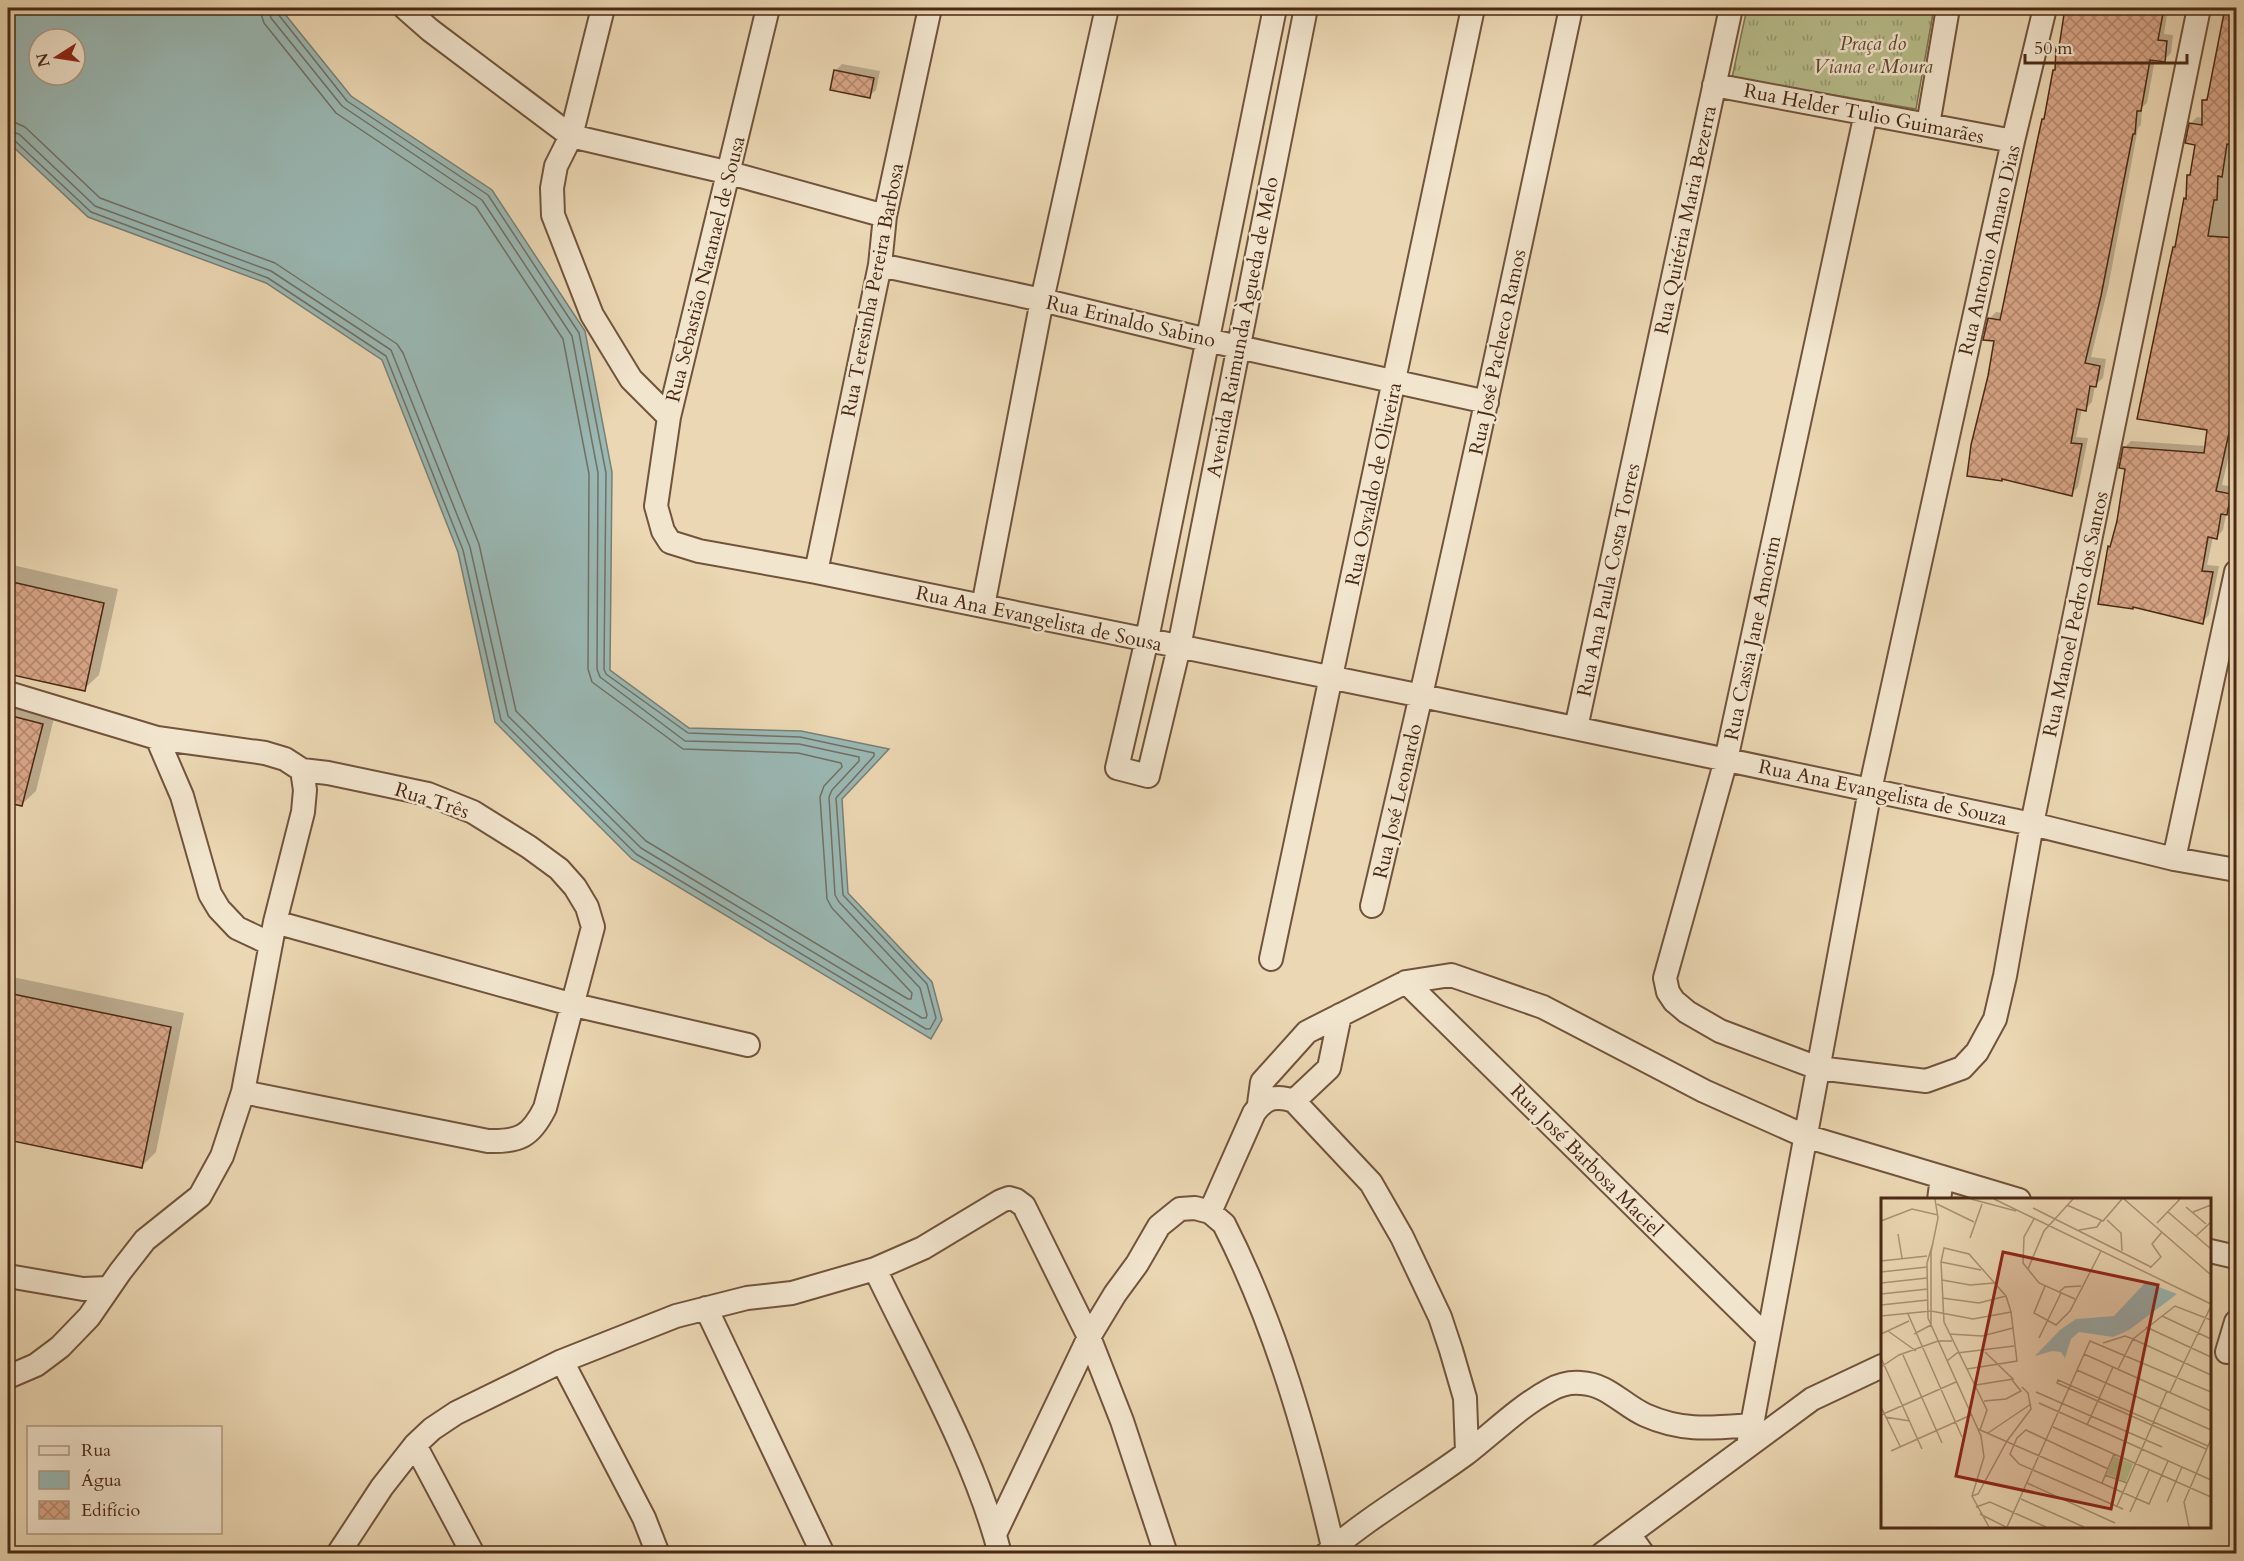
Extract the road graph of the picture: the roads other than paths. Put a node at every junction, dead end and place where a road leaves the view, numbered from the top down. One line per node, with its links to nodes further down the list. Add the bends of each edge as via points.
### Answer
1 (405, 8): 15 (street)
2 (435, 8): 15 (street)
3 (603, 8): 21 (street)
4 (768, 8): 23 (street, Rua Sebastião Natanael de Sousa)
5 (930, 8): 24 (street, Rua Teresinha Pereira Barbosa)
6 (1107, 8): 26 (street)
7 (1275, 8): 16 (street, Avenida Raimunda Àgueda de Melo)
8 (1306, 8): 17 (street, Avenida Raimunda Àgueda de Melo)
9 (1473, 8): 29 (street, Rua Osvaldo de Oliveira)
10 (1571, 8): 30 (street, Rua José Pacheco Ramos)
11 (1731, 8): 18 (street, Rua Quitéria Maria Bezerra)
12 (1948, 8): 20 (street)
13 (2045, 8): 22 (street, Rua Antonio Amaro Dias)
14 (2199, 8): 47 (street, Rua Manoel Pedro dos Santos)
15 (430, 30): 21 (street)
16 (1265, 55): 17 (street); 27 (street, Avenida Raimunda Àgueda de Melo)
17 (1295, 60): 28 (street, Avenida Raimunda Àgueda de Melo)
18 (1714, 85): 19 (street, Rua Helder Tulio Guimarães); 32 (street, Rua Quitéria Maria Bezerra)
19 (1866, 113): 20 (street, Rua Helder Tulio Guimarães); 44 (street, Rua Cassia Jane Amorim)
20 (1928, 125): 22 (street, Rua Helder Tulio Guimarães)
21 (571, 136): 23 (street); 31 (street, via 556,166 553,215 592,315 631,379)
22 (2013, 141): 46 (street, Rua Antonio Amaro Dias)
23 (730, 173): 24 (street); 31 (street, Rua Sebastião Natanael de Sousa)
24 (885, 216): 25 (street, Rua Teresinha Pereira Barbosa)
25 (880, 265): 26 (street, Rua Erinaldo Sabino); 34 (street, Rua Teresinha Pereira Barbosa)
26 (1042, 300): 27 (street, Rua Erinaldo Sabino); 36 (street)
27 (1207, 340): 28 (street, Rua Erinaldo Sabino); 37 (street, Avenida Raimunda Àgueda de Melo)
28 (1239, 346): 29 (street, Rua Erinaldo Sabino); 38 (street, Avenida Raimunda Àgueda de Melo)
29 (1395, 381): 30 (street, Rua Erinaldo Sabino); 39 (street, Rua Osvaldo de Oliveira)
30 (1487, 402): 41 (street, Rua José Pacheco Ramos)
31 (669, 417): 33 (street, Rua Sebastião Natanael de Sousa, via 656,506)
32 (1640, 433): 42 (street, Rua Ana Paula Costa Torres)
33 (663, 531): 34 (street, Rua Ana Evangelista de Sousa, via 670,542 699,551)
34 (816, 572): 36 (street, Rua Ana Evangelista de Sousa)
35 (2236, 572): 48 (street)
36 (983, 606): 37 (street, Rua Ana Evangelista de Sousa)
37 (1147, 639): 38 (street, Rua Ana Evangelista de Sousa); 38 (street, Avenida Raimunda Àgueda de Melo, via 1117,768 1148,776)
38 (1179, 647): 39 (street, Rua Ana Evangelista de Sousa)
39 (1332, 677): 41 (street, Rua Ana Evangelista de Sousa); 52 (street, Rua Osvaldo de Oliveira)
40 (8, 693): 43 (street, Rua Três)
41 (1422, 696): 42 (street, Rua Ana Evangelista de Souza); 50 (street, Rua José Leonardo)
42 (1576, 728): 44 (street, Rua Ana Evangelista de Souza)
43 (157, 738): 45 (street, Rua Três, via 266,753); 51 (street, via 182,796 210,894 237,928)
44 (1726, 760): 46 (street, Rua Ana Evangelista de Souza); 57 (street, Rua Cassia Jane Amorim, via 1667,964 1668,992 1687,1012 1720,1030)
45 (302, 770): 51 (street, via 303,812); 54 (street, Rua Três, via 428,794 473,812 559,869 587,907 592,927)
46 (1870, 790): 47 (street, Rua Ana Evangelista de Souza); 57 (street, Rua Antonio Amaro Dias)
47 (2032, 824): 48 (street, Rua Ana Evangelista de Souza); 57 (street, Rua Manoel Pedro dos Santos, via 2006,976 1995,1019 1977,1052 1962,1068 1926,1081)
48 (2174, 859): 49 (street, Rua Ana Evangelista de Souza)
49 (2236, 870)
50 (1372, 906)
51 (273, 933): 54 (street); 58 (street)
52 (1271, 959)
53 (1406, 982): 55 (street); 61 (street, via 1451,975 1543,1007 1704,1091); 74 (street, Rua José Barbosa Maciel)
54 (574, 1005): 56 (street); 58 (street, Rua Três, via 536,1127 505,1142)
55 (1340, 1015): 59 (street, via 1329,1068); 60 (street, via 1306,1032 1262,1082)
56 (748, 1045)
57 (1818, 1068): 61 (street, Rua Antonio Amaro Dias)
58 (243, 1092): 70 (street, via 222,1156 200,1197 145,1240)
59 (1294, 1101): 60 (street, via 1269,1098); 81 (street, via 1371,1183 1402,1237 1440,1317 1451,1350 1465,1398)
60 (1259, 1104): 65 (street)
61 (1805, 1136): 62 (street); 74 (street, Rua Antonio Amaro Dias)
62 (1942, 1177): 63 (street); 64 (street)
63 (1939, 1198)
64 (2012, 1198)
65 (1210, 1212): 73 (street, via 1180,1209 1164,1221); 84 (street, via 1224,1224 1274,1334 1314,1464)
66 (2211, 1251): 67 (street)
67 (2236, 1257)
68 (875, 1269): 71 (street, via 792,1293); 73 (street, via 923,1248 1000,1201 1016,1200 1024,1206); 83 (street, via 965,1453)
69 (8, 1275): 70 (street, via 83,1289)
70 (108, 1288): 78 (street, via 89,1317 60,1347 36,1365)
71 (706, 1308): 76 (street); 88 (street)
72 (2236, 1322): 75 (street)
73 (1089, 1337): 83 (street); 89 (street, via 1122,1421)
74 (1768, 1338): 79 (street, Rua Antonio Amaro Dias)
75 (2224, 1352)
76 (562, 1361): 80 (street, via 456,1413); 87 (street, via 644,1518)
77 (1881, 1366): 79 (street, via 1812,1399)
78 (8, 1377)
79 (1750, 1435): 81 (street, via 1672,1425 1643,1414 1594,1385 1567,1383 1535,1400); 82 (street)
80 (415, 1444): 85 (street, via 381,1487); 86 (street)
81 (1467, 1452): 84 (street)
82 (1629, 1534): 90 (street); 91 (street)
83 (998, 1544)
84 (1330, 1550)
85 (338, 1554)
86 (474, 1554)
87 (658, 1554)
88 (824, 1554)
89 (1166, 1554)
90 (1602, 1554)
91 (1643, 1554)

